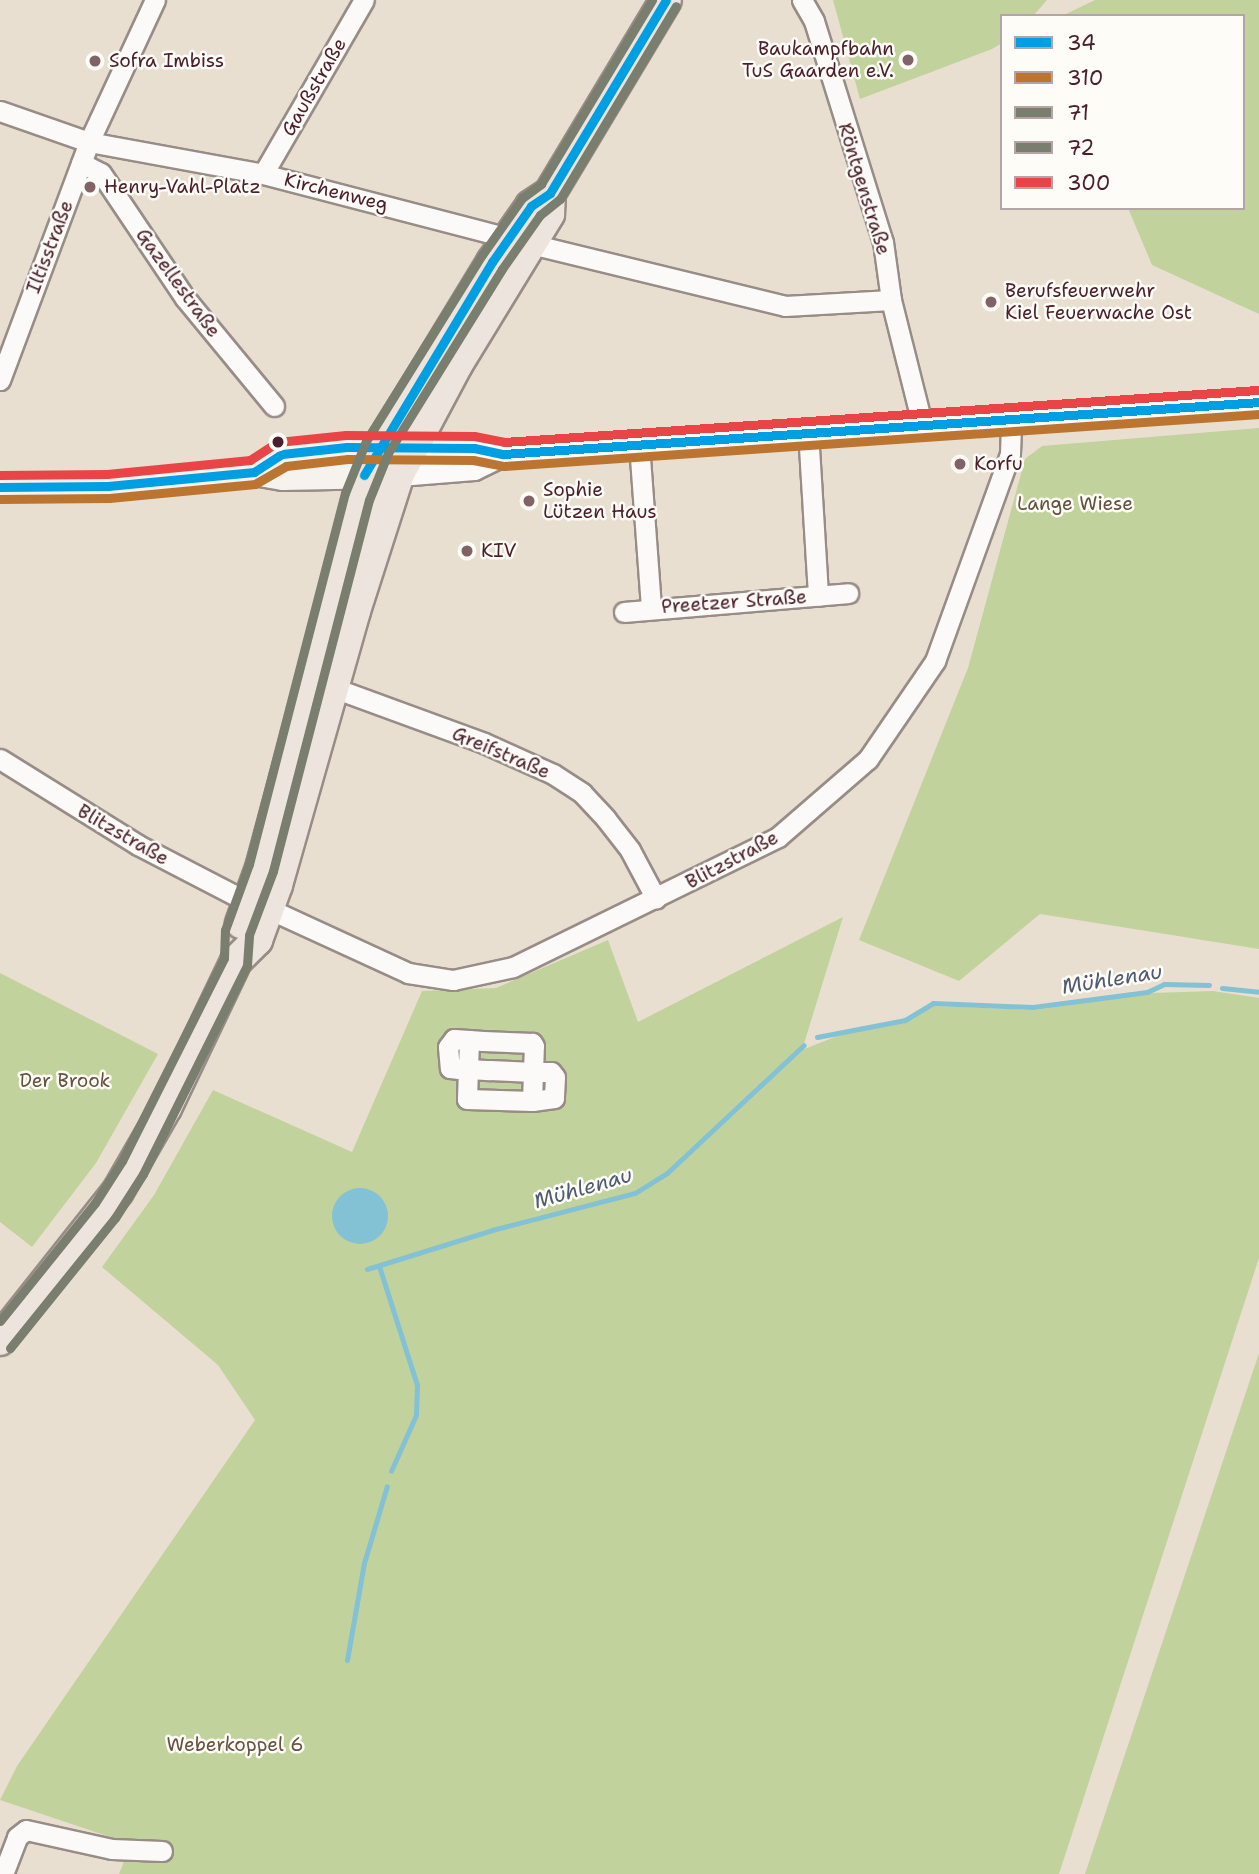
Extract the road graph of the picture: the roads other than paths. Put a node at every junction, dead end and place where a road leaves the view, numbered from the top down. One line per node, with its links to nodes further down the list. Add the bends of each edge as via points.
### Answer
1 (155, 0): 6 (street, Iltisstraße)
2 (365, 0): 8 (street, Gaußstraße)
3 (666, 0): 9 (main road, via 550,193 549,214)
4 (802, 0): 10 (street, Röntgenstraße, via 814,20 883,242)
5 (0, 111): 6 (street, Kirchenweg)
6 (89, 142): 7 (street, Iltisstraße); 8 (street, Kirchenweg)
7 (81, 163): 11 (street, Iltisstraße); 13 (street, Gazellestraße, via 102,173 185,298)
8 (263, 174): 9 (street, Kirchenweg)
9 (520, 241): 10 (street, Kirchenweg, via 785,306); 18 (main road); 19 (main road)
10 (891, 300): 15 (street, Röntgenstraße)
11 (0, 380)
12 (1259, 402): 14 (street)
13 (274, 406)
14 (1011, 418): 15 (street); 31 (street, Blitzstraße, via 1010,456 958,605 935,661 902,714 868,759 778,837)
15 (922, 424): 16 (street)
16 (808, 431): 17 (street); 26 (street, Preetzer Straße)
17 (639, 444): 20 (street); 27 (street, Preetzer Straße)
18 (412, 446): 19 (main road); 20 (street); 22 (main road)
19 (377, 447): 21 (main road, via 282,454); 23 (main road)
20 (503, 454): 22 (street, via 474,468)
21 (254, 472): 23 (main road, via 282,477); 24 (main road, via 108,486)
22 (399, 474): 23 (main road); 29 (main road)
23 (364, 475): 32 (main road)
24 (0, 487)
25 (848, 593): 26 (street, Preetzer Straße)
26 (818, 596): 27 (street, Preetzer Straße)
27 (650, 609): 28 (street, Preetzer Straße)
28 (624, 612)
29 (334, 688): 31 (street, Greifstraße, via 554,774 582,793 606,819); 32 (main road)
30 (0, 759): 32 (street, Blitzstraße, via 138,845)
31 (656, 900): 32 (street, Blitzstraße, via 513,967 453,980 408,973)
32 (259, 906): 39 (main road, via 257,940 236,961 134,1167)
33 (474, 1040): 34 (street); 35 (street); 35 (street, via 451,1041 447,1064)
34 (508, 1041): 36 (street); 37 (street, via 532,1042)
35 (472, 1070): 36 (street); 38 (street, via 476,1099)
36 (507, 1070): 37 (street); 38 (street)
37 (533, 1072): 38 (street, via 532,1101)
38 (506, 1100)
39 (0, 1340)
40 (162, 1851): 41 (street, via 112,1849 26,1830)
41 (3, 1870)

